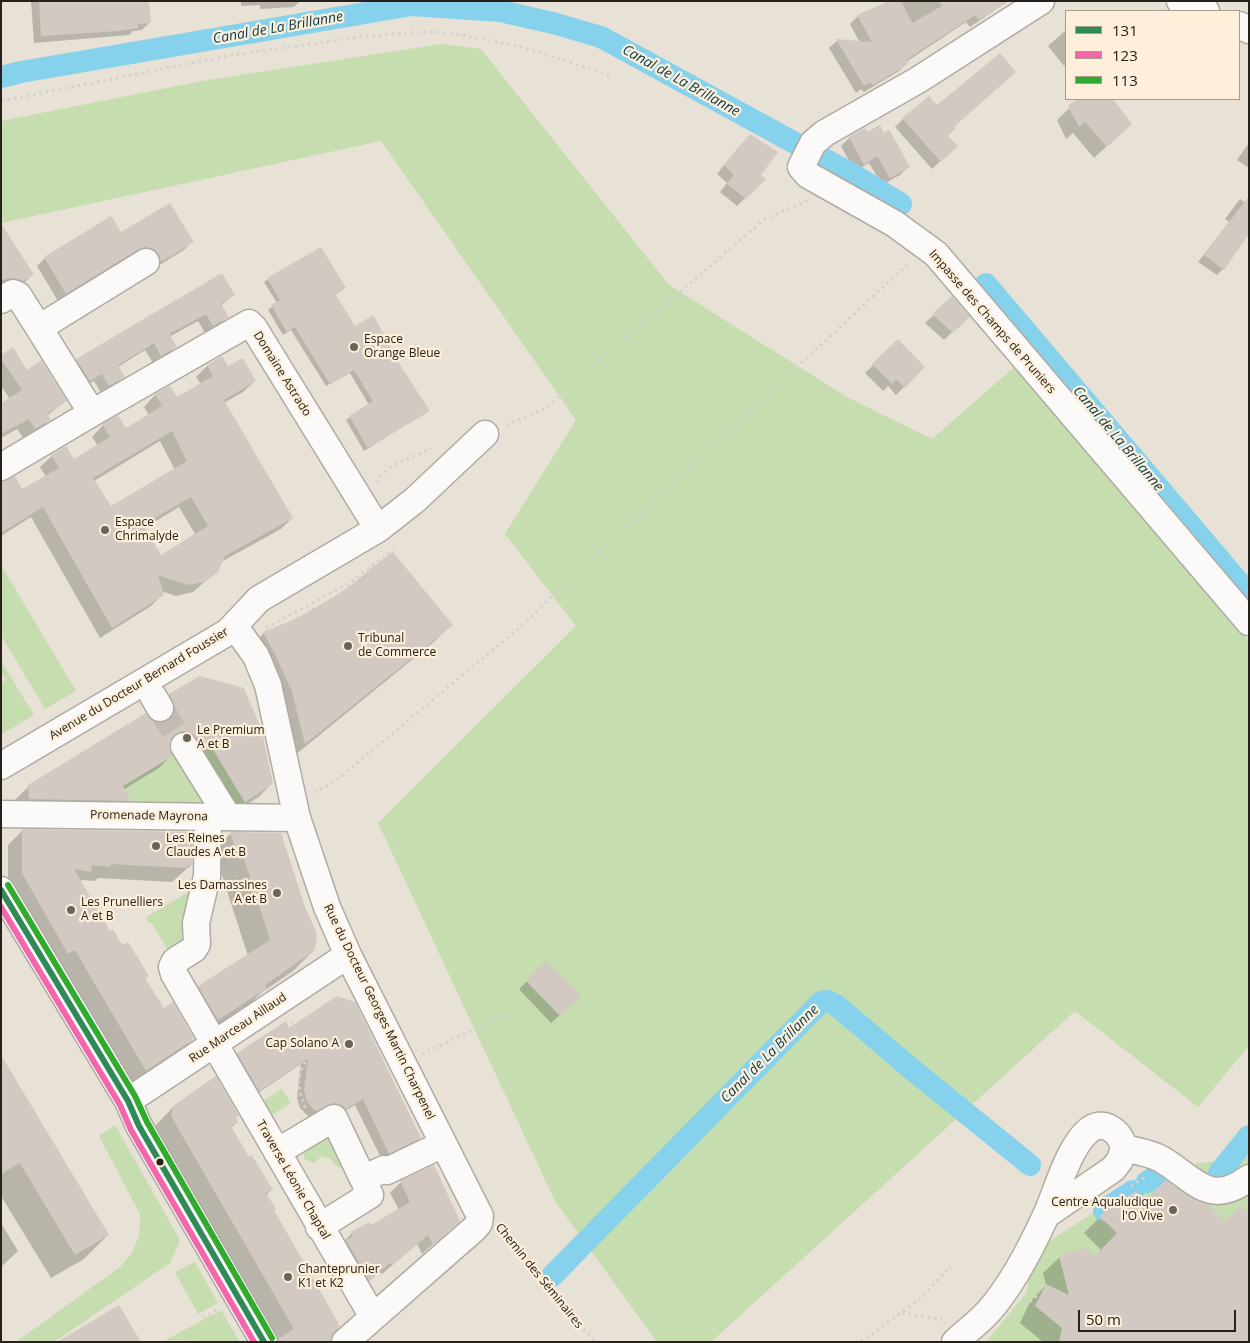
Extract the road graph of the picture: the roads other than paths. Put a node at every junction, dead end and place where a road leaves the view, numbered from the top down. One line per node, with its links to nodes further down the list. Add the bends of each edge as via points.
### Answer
1 (1041, 1): 11 (street, Impasse des Champs de Pruniers, via 918,80 835,126 808,151 801,167 804,172 927,246)
2 (1180, 1): 3 (street)
3 (1203, 10)
4 (146, 262): 6 (street)
5 (1, 300): 6 (street, via 13,293 18,294)
6 (39, 328): 7 (street)
7 (92, 413): 9 (street, Domaine Astrado); 10 (street, Domaine Astrado, via 249,323)
8 (485, 434): 10 (street, Avenue du Docteur Bernard Foussier, via 415,500)
9 (1, 467)
10 (374, 523): 12 (street, Avenue du Docteur Bernard Foussier, via 265,595)
11 (1249, 622)
12 (235, 627): 14 (street, Avenue du Docteur Bernard Foussier); 15 (street, Rue du Docteur Georges Martin Charpenel, via 256,656 268,685)
13 (184, 746): 17 (street)
14 (1, 766)
15 (295, 806): 17 (street, Promenade Mayrona); 19 (street, Rue du Docteur Georges Martin Charpenel, via 327,907)
16 (1, 814): 17 (street, Promenade Mayrona)
17 (218, 817): 20 (street, Traverse Léonie Chaptal, via 196,923 197,944 172,967)
18 (1, 890): 21 (street)
19 (348, 955): 20 (street, Rue Marceau Aillaud); 22 (street, Rue du Docteur Georges Martin Charpenel)
20 (216, 1042): 21 (street, Rue Marceau Aillaud); 24 (street, Traverse Léonie Chaptal)
21 (128, 1101): 30 (street, via 139,1126)
22 (443, 1144): 24 (street, via 363,1179 334,1118); 29 (street, Rue du Docteur Georges Martin Charpenel, via 480,1220 475,1228)
23 (1124, 1148): 25 (street, via 1160,1159 1215,1192 1227,1191); 27 (street, via 1113,1169); 27 (street, via 1116,1132 1107,1127 1098,1126 1087,1132 1073,1153)
24 (277, 1152): 28 (street, Traverse Léonie Chaptal)
25 (1249, 1178)
26 (366, 1187): 28 (street, via 370,1195)
27 (1046, 1215): 32 (street, via 1002,1295)
28 (319, 1226): 29 (street, Traverse Léonie Chaptal)
29 (373, 1317): 31 (street)
30 (264, 1342)
31 (345, 1342)
32 (955, 1342)

